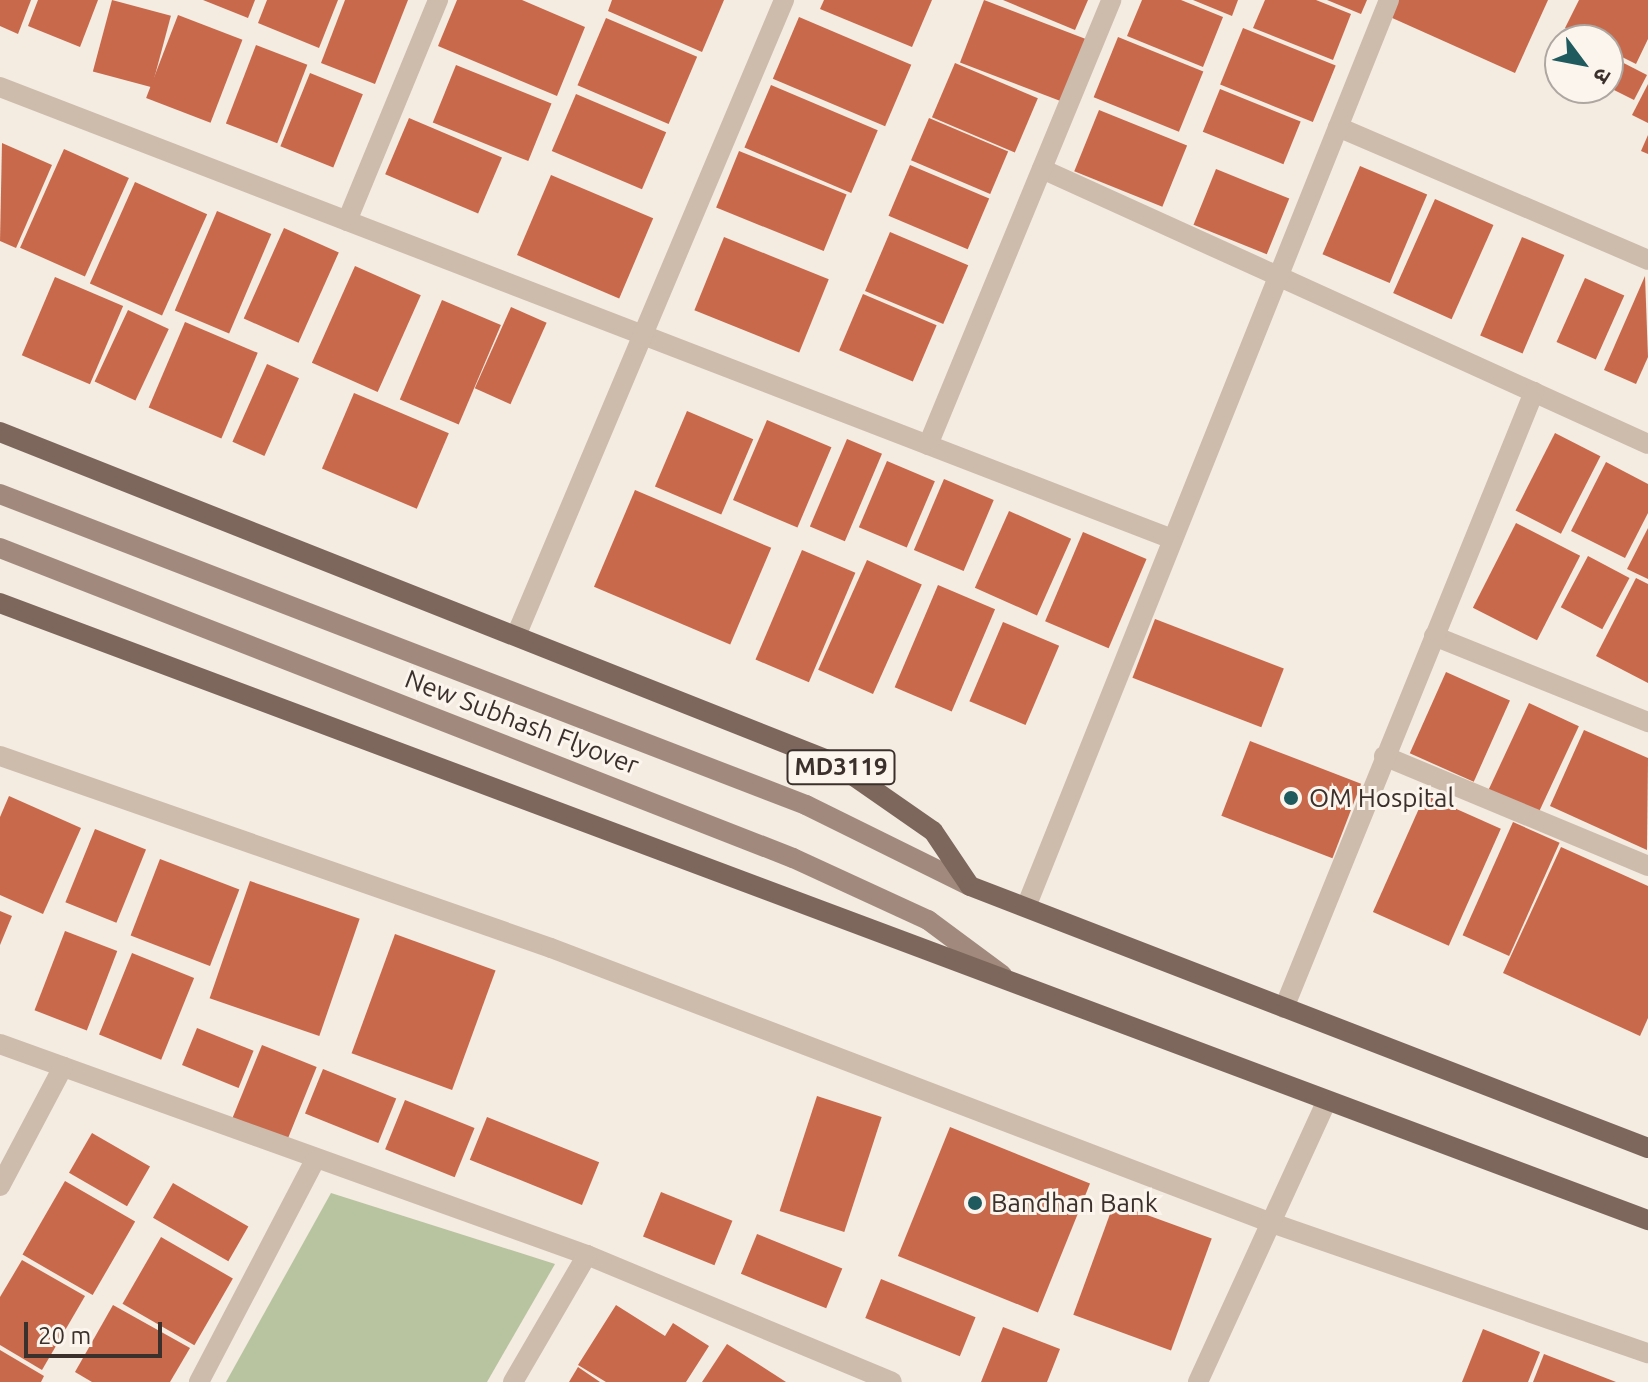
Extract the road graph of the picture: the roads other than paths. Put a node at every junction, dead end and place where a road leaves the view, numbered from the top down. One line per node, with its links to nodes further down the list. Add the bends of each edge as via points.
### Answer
1 (438, 0): 8 (street)
2 (784, 0): 11 (street)
3 (1111, 0): 7 (street)
4 (1389, 0): 6 (street)
5 (0, 87): 8 (street)
6 (1338, 127): 9 (street); 10 (street)
7 (1042, 169): 10 (street); 15 (street)
8 (347, 221): 11 (street)
9 (1648, 260)
10 (1281, 276): 12 (street); 17 (street)
11 (646, 336): 15 (street); 20 (street)
12 (1534, 392): 14 (street); 21 (street)
13 (0, 432): 20 (main road, MD3119)
14 (1648, 444)
15 (928, 445): 17 (street)
16 (0, 494): 26 (main road, New Subhash Flyover, via 806,805)
17 (1172, 539): 27 (street)
18 (0, 548): 28 (main road, New Subhash Flyover, via 793,858 928,920)
19 (0, 603): 28 (main road)
20 (518, 631): 26 (main road, MD3119, via 835,763 933,831)
21 (1434, 636): 22 (street); 24 (street)
22 (1648, 722)
23 (0, 756): 37 (street, via 551,948)
24 (1384, 756): 25 (street); 29 (street)
25 (1648, 866)
26 (970, 886): 27 (main road)
27 (1026, 907): 29 (main road)
28 (1008, 980): 32 (main road)
29 (1284, 1008): 33 (main road)
30 (0, 1044): 31 (street)
31 (63, 1067): 34 (street); 35 (street)
32 (1326, 1103): 36 (main road); 37 (street)
33 (1648, 1148)
34 (314, 1162): 38 (street); 41 (street)
35 (0, 1186)
36 (1648, 1220)
37 (1269, 1222): 39 (street); 44 (street)
38 (587, 1255): 40 (street); 42 (street)
39 (1648, 1353)
40 (864, 1377): 43 (street)
41 (199, 1382)
42 (513, 1382)
43 (892, 1382)
44 (1198, 1382)

